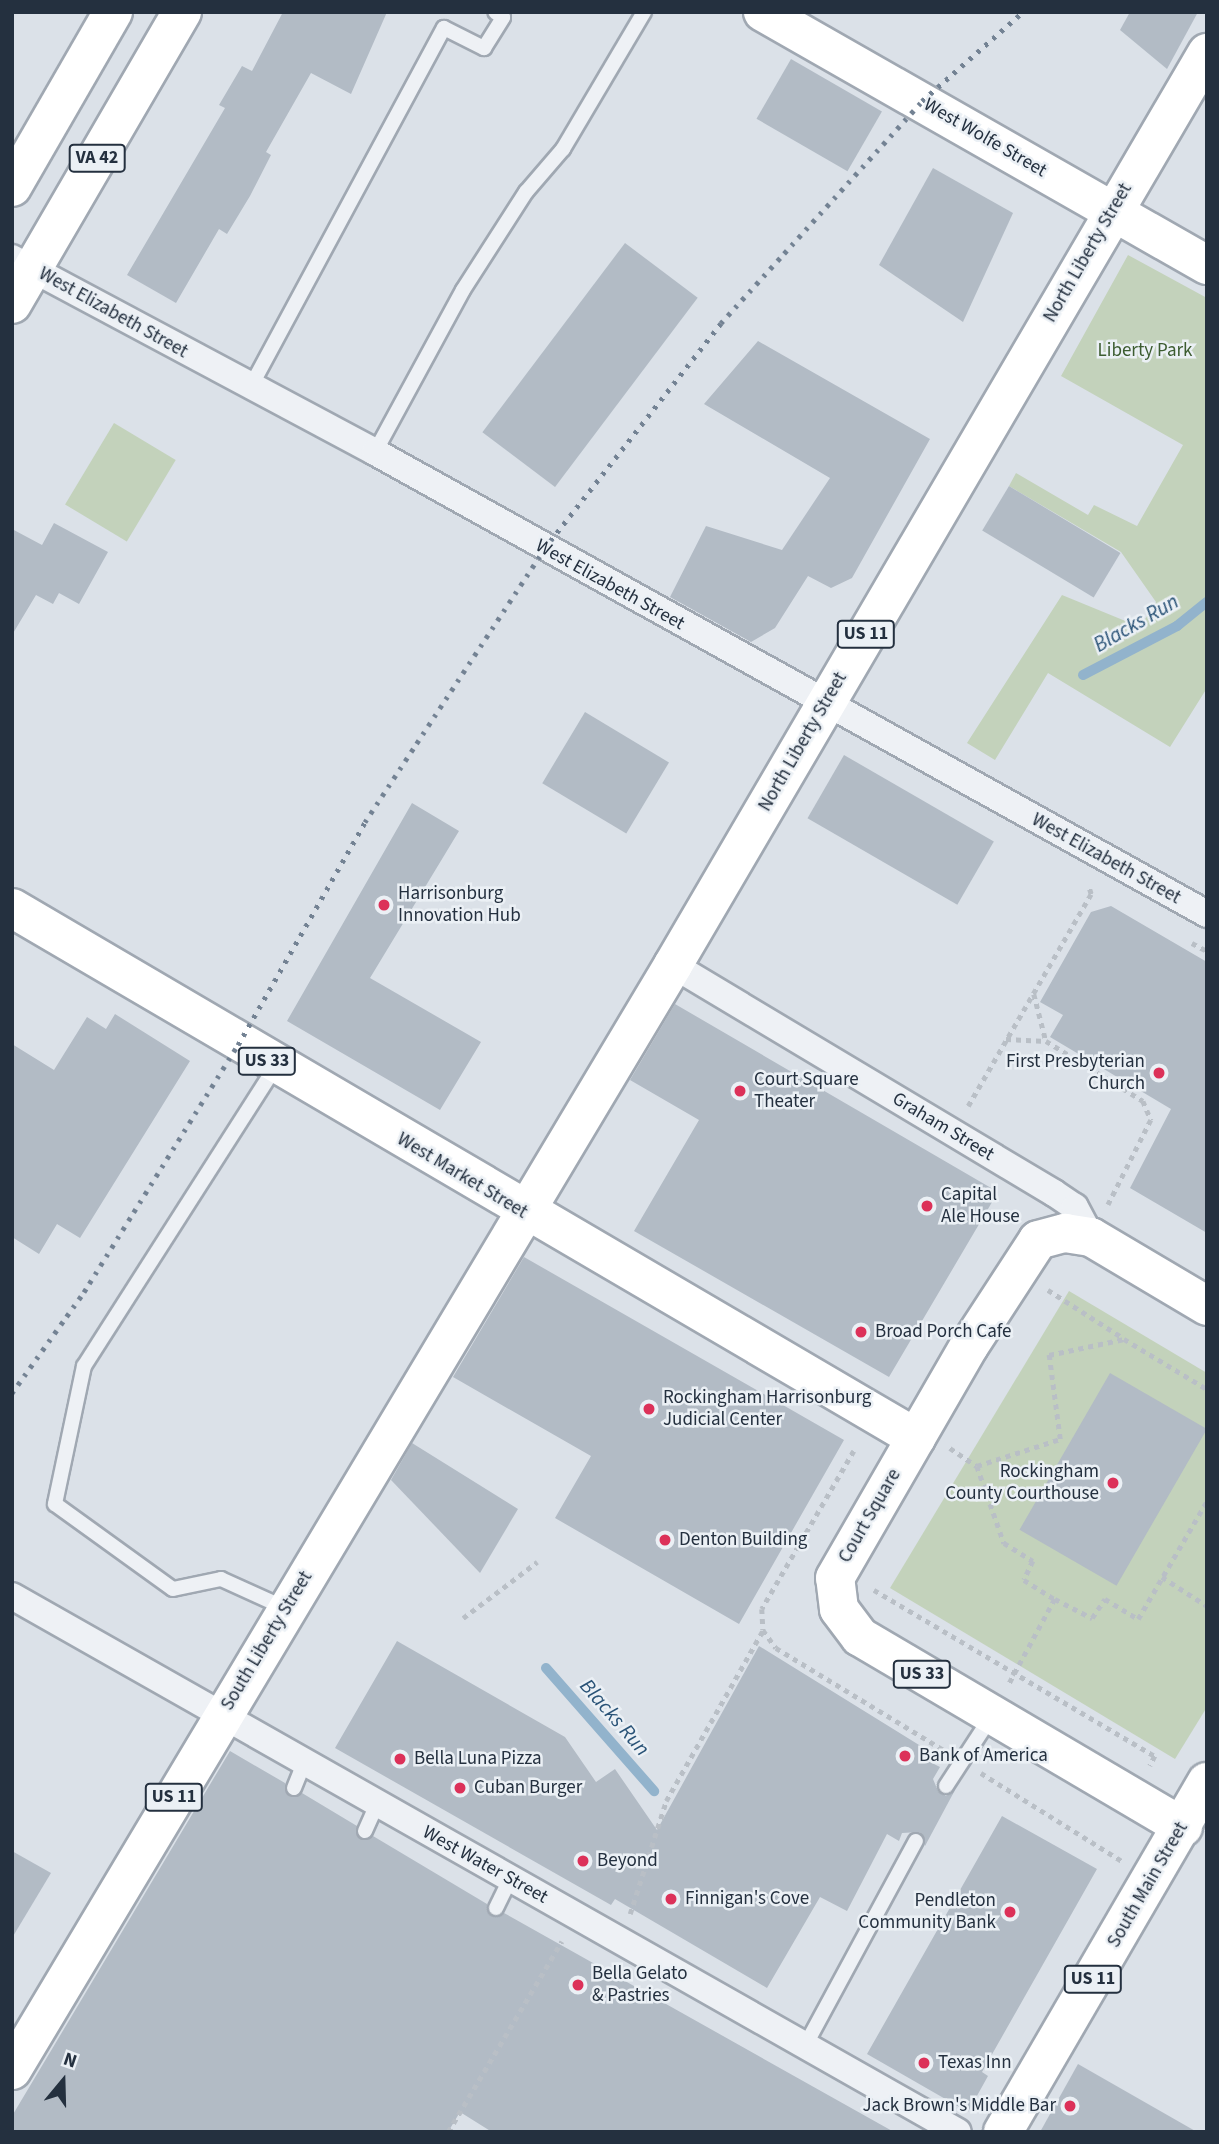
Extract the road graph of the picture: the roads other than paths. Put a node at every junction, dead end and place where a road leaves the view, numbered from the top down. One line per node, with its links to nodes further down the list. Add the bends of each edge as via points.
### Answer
1 (113, 12): 7 (main road, VA 42)
2 (182, 12): 9 (main road, VA 42)
3 (495, 12): 12 (lane, via 503,17 484,48 444,28)
4 (644, 12): 13 (lane, via 563,149 526,192 463,290)
5 (763, 12): 8 (main road, West Wolfe Street)
6 (1207, 53): 8 (main road, North Liberty Street / US 11)
7 (12, 187)
8 (1112, 211): 10 (main road, West Wolfe Street); 14 (main road, North Liberty Street / US 11)
9 (22, 263): 11 (main road, VA 42); 12 (street, West Elizabeth Street)
10 (1207, 265)
11 (12, 303)
12 (250, 388): 13 (street, West Elizabeth Street)
13 (375, 452): 14 (street, West Elizabeth Street)
14 (825, 705): 16 (street, West Elizabeth Street); 17 (main road, North Liberty Street / US 11)
15 (12, 908): 18 (main road, West Market Street / US 33)
16 (1207, 914)
17 (673, 965): 19 (main road, North Liberty Street / US 11); 20 (street, Graham Street)
18 (276, 1066): 19 (main road, West Market Street / US 33); 24 (lane, via 85,1366 55,1504 173,1589 221,1579)
19 (524, 1213): 22 (main road, West Market Street / US 33); 24 (main road, South Liberty Street / US 11)
20 (1100, 1221): 21 (main road, Court Square / US 33); 22 (main road, Court Square / US 33, via 1038,1240 1015,1269)
21 (1207, 1306)
22 (926, 1439): 26 (main road, Court Square / US 33, via 838,1570 839,1609 860,1637)
23 (12, 1597): 25 (street, West Water Street)
24 (286, 1609): 25 (main road, South Liberty Street / US 11)
25 (222, 1716): 27 (street, West Water Street); 38 (main road, South Liberty Street / US 11)
26 (992, 1716): 29 (lane); 32 (main road, Court Square / US 33)
27 (304, 1763): 30 (lane); 31 (street, West Water Street)
28 (1207, 1782): 32 (main road, South Main Street / US 11)
29 (946, 1786)
30 (294, 1788)
31 (377, 1804): 33 (lane); 35 (street, West Water Street)
32 (1183, 1826): 40 (main road, South Main Street / US 11)
33 (365, 1831)
34 (916, 1841): 37 (lane)
35 (510, 1879): 36 (lane); 37 (street, West Water Street)
36 (495, 1908)
37 (806, 2046): 39 (street, West Water Street)
38 (12, 2070)
39 (958, 2132)
40 (1003, 2132)

